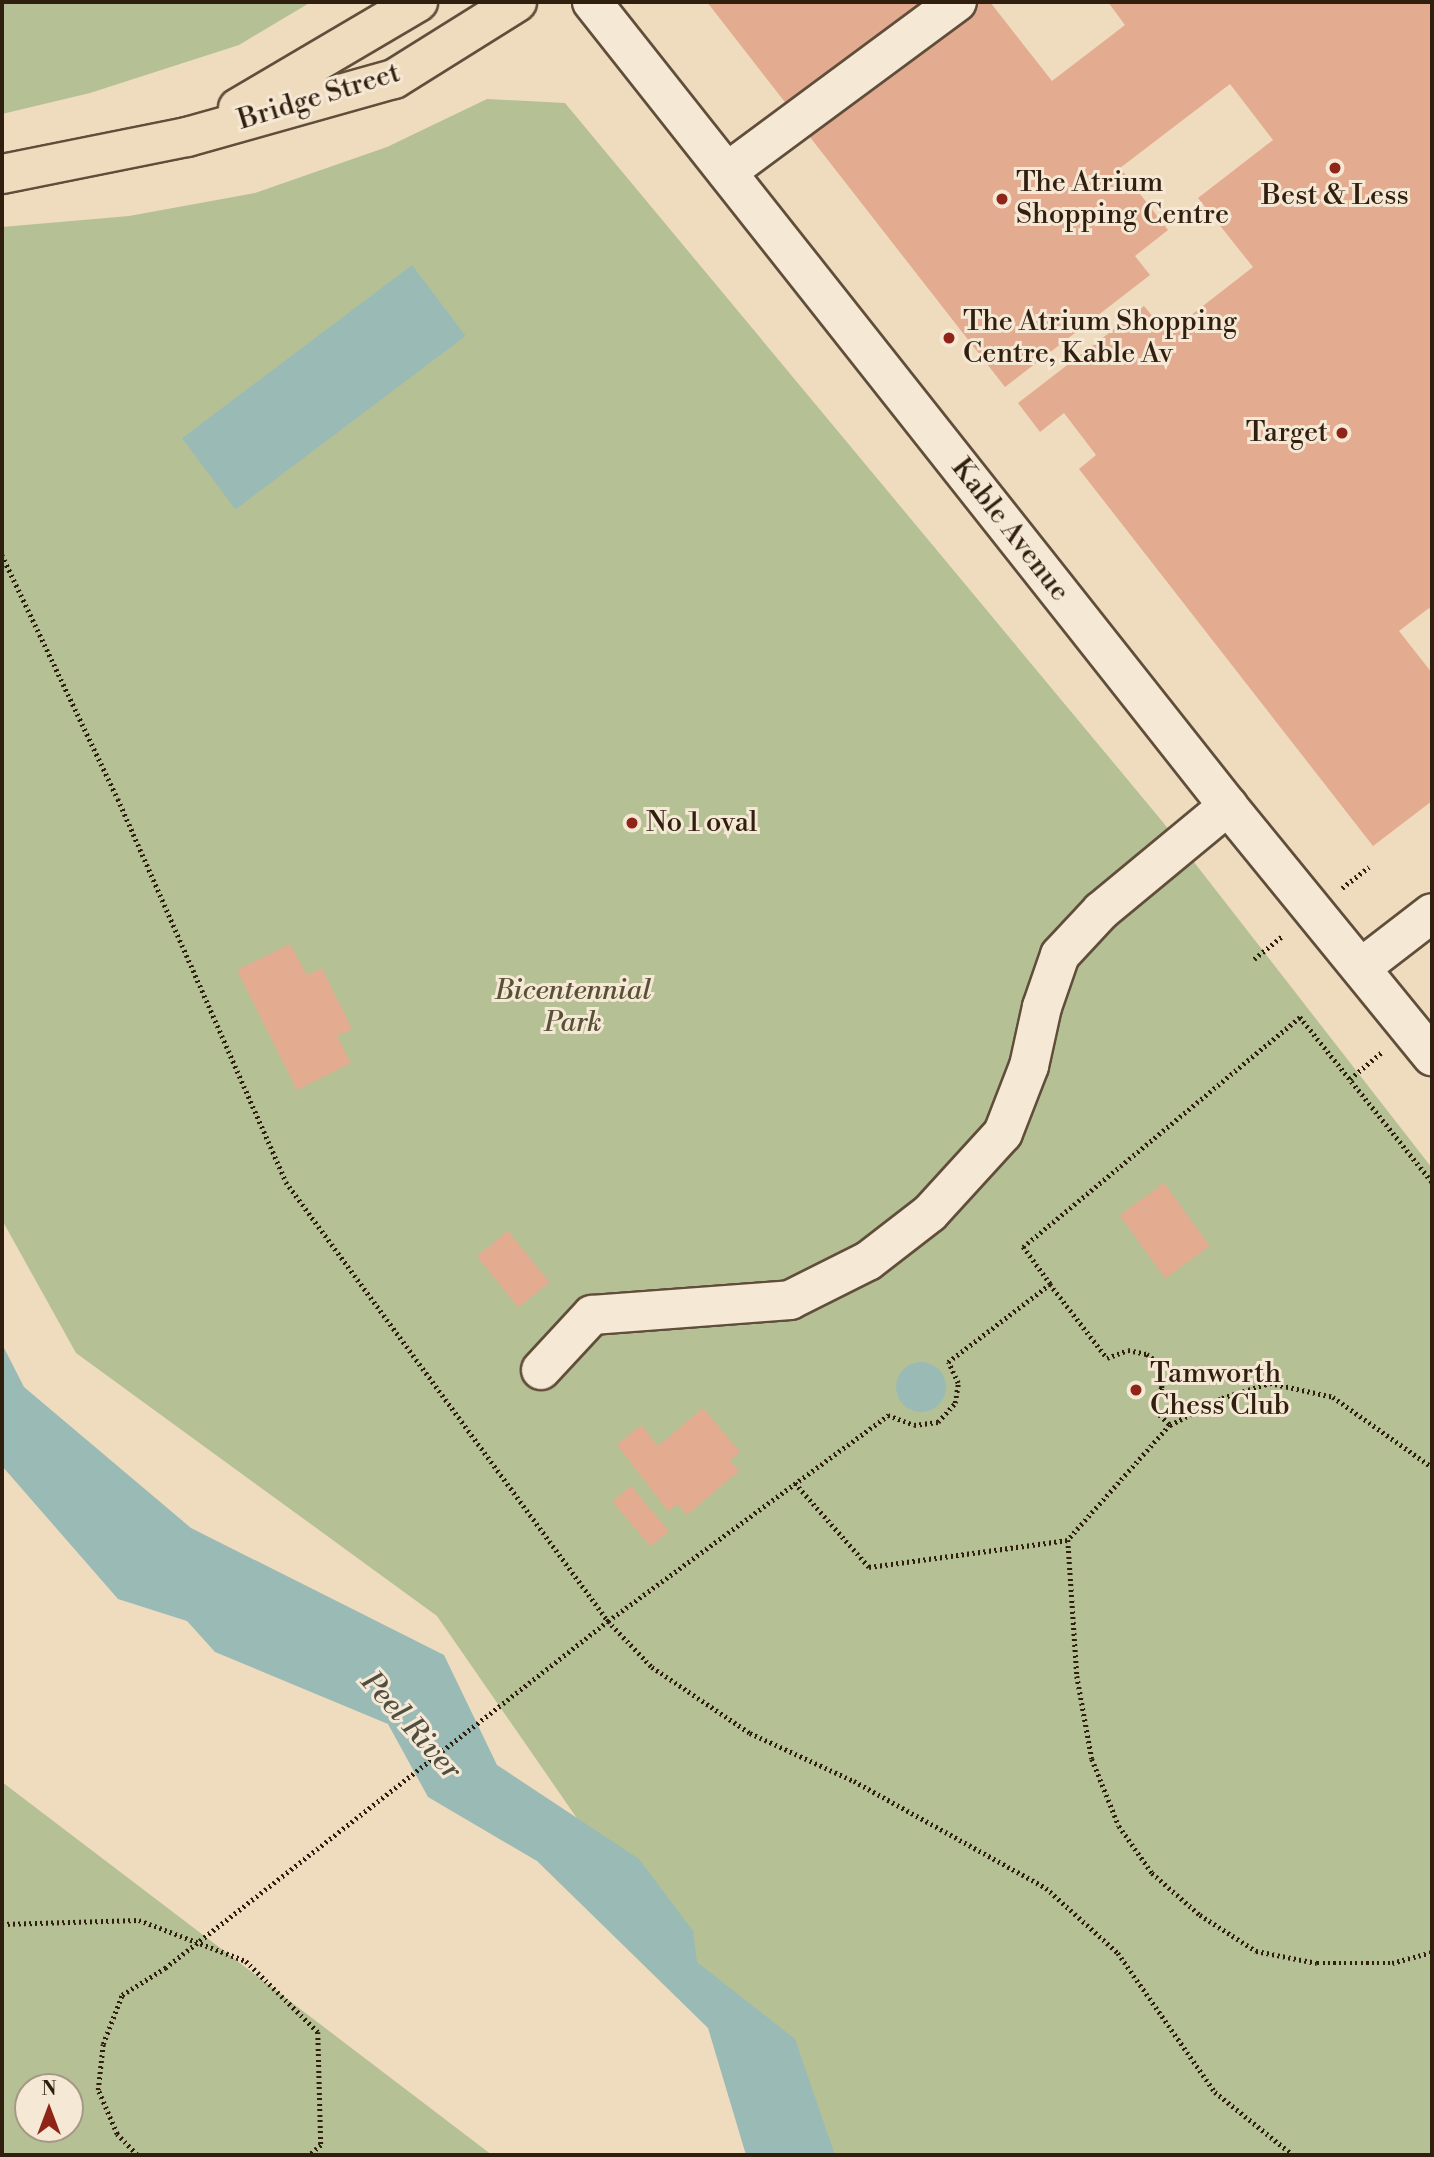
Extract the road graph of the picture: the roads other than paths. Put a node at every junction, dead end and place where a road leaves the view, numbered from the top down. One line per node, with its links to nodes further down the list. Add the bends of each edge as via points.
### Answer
1 (418, 2): 5 (main road, Bridge Street)
2 (517, 2): 5 (main road, Bridge Street, via 394,79)
3 (592, 2): 6 (street, Kable Avenue)
4 (957, 2): 6 (street)
5 (187, 138): 7 (main road, Bridge Street)
6 (727, 172): 8 (street, Kable Avenue)
7 (2, 174)
8 (1228, 806): 10 (street, Kable Avenue); 12 (street, via 1101,911 1060,955 1029,1066 1003,1133 930,1213 868,1261 790,1300 592,1315)
9 (1432, 913): 10 (street)
10 (1362, 967): 11 (street, Kable Avenue)
11 (1432, 1056)
12 (541, 1370)

